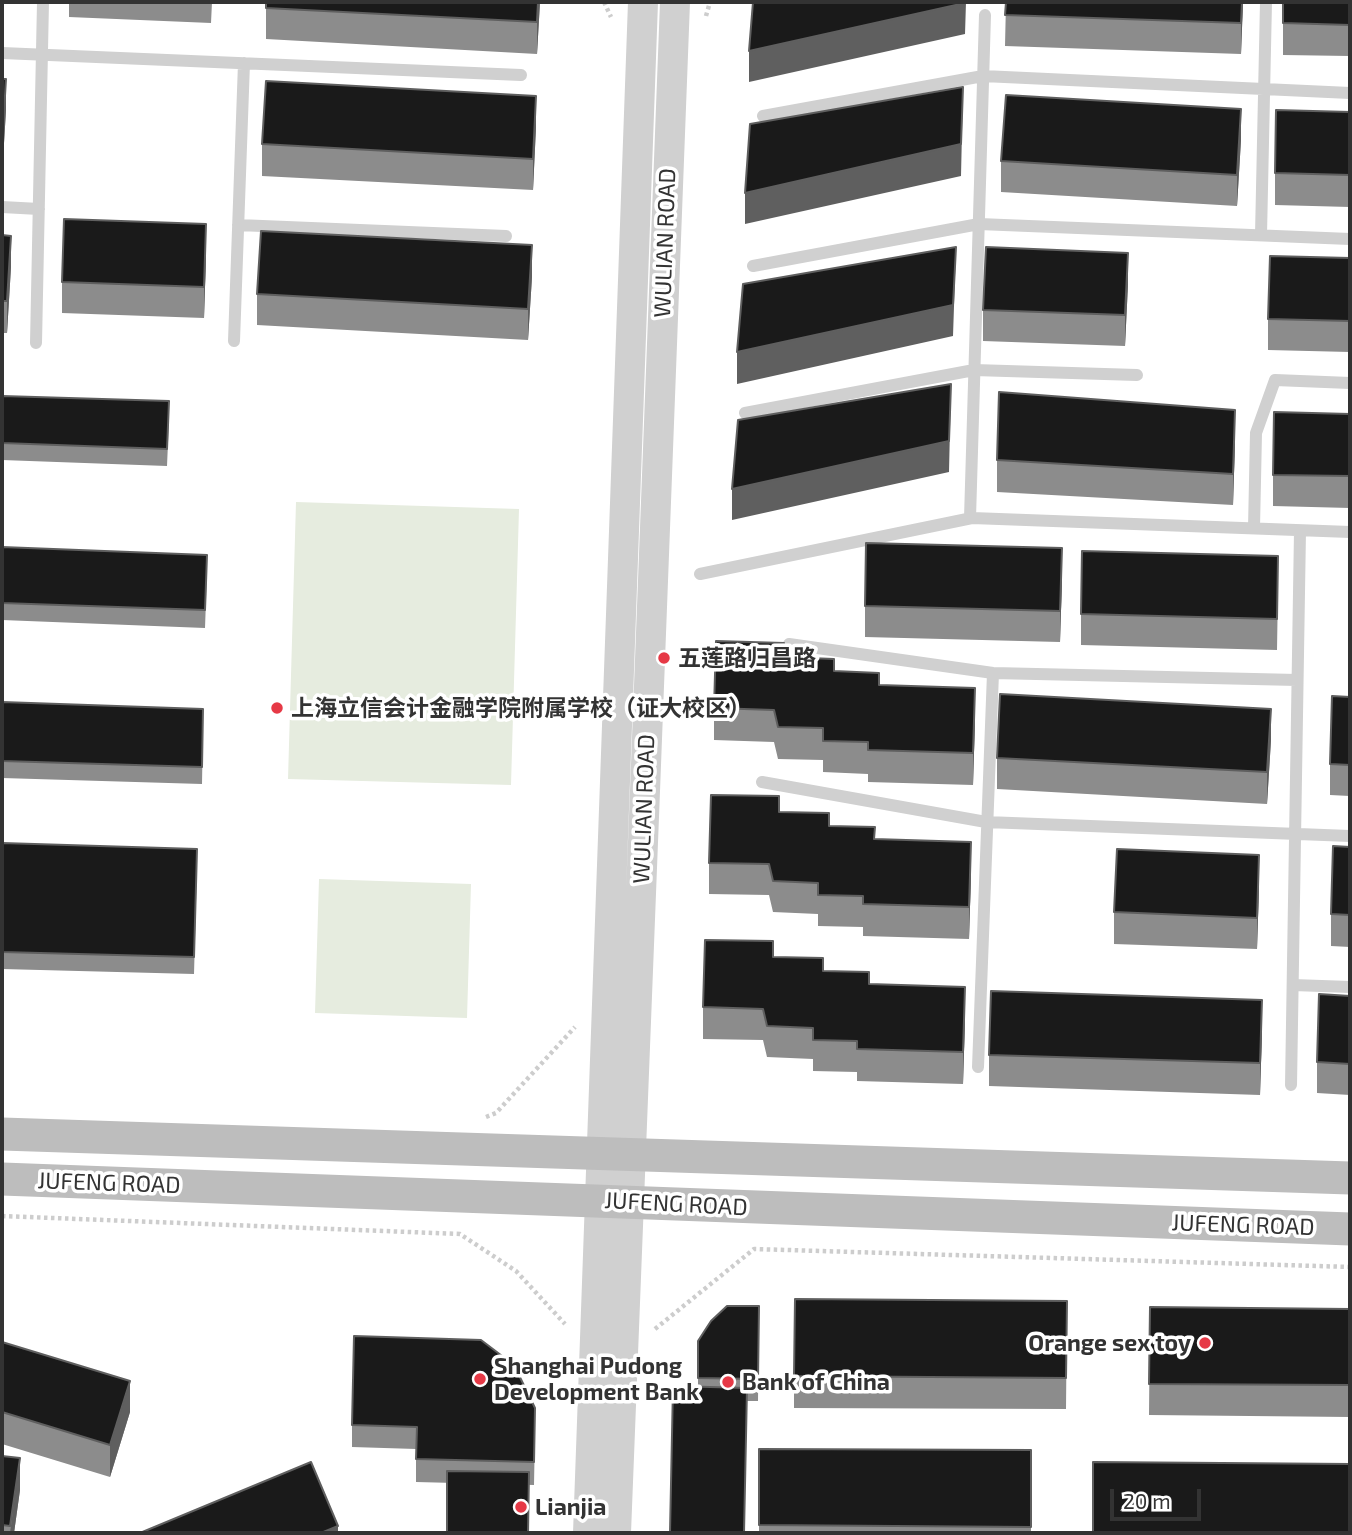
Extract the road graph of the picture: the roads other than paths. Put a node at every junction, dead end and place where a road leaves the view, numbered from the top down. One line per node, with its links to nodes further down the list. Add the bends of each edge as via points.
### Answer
1 (43, 2): 7 (lane)
2 (643, 2): 45 (street, WULIAN ROAD)
3 (675, 2): 45 (street, WULIAN ROAD, via 652,573)
4 (1266, 2): 11 (lane)
5 (985, 15): 10 (lane)
6 (2, 53): 7 (lane)
7 (42, 55): 8 (lane); 15 (lane)
8 (244, 63): 9 (lane); 17 (lane)
9 (521, 75)
10 (983, 76): 11 (lane); 13 (lane); 16 (lane)
11 (1264, 89): 12 (lane); 18 (lane)
12 (1350, 93)
13 (763, 116)
14 (2, 207): 15 (lane)
15 (39, 209): 23 (lane)
16 (979, 224): 18 (lane); 21 (lane); 24 (lane)
17 (238, 225): 19 (lane); 22 (lane)
18 (1261, 235): 20 (lane)
19 (506, 236)
20 (1350, 239)
21 (754, 266)
22 (234, 341)
23 (36, 343)
24 (974, 370): 25 (lane); 27 (lane); 28 (lane)
25 (1137, 375)
26 (1350, 383): 29 (lane, via 1275,380 1256,433)
27 (745, 414)
28 (970, 518): 29 (lane); 32 (lane)
29 (1254, 528): 30 (lane)
30 (1300, 531): 31 (lane); 35 (lane)
31 (1350, 533)
32 (700, 574)
33 (789, 644): 34 (lane)
34 (993, 673): 35 (lane); 37 (lane)
35 (1297, 680): 38 (lane)
36 (762, 782): 37 (lane)
37 (986, 822): 38 (lane); 42 (lane)
38 (1295, 834): 39 (lane); 40 (lane)
39 (1350, 836)
40 (1293, 985): 41 (lane); 43 (lane)
41 (1350, 987)
42 (978, 1067)
43 (1291, 1085)
44 (2, 1134): 45 (main road, JUFENG ROAD)
45 (617, 1154): 46 (main road, JUFENG ROAD); 48 (street, WULIAN ROAD)
46 (1350, 1178)
47 (2, 1179): 48 (main road, JUFENG ROAD)
48 (615, 1202): 49 (main road, JUFENG ROAD); 50 (street, WULIAN ROAD, via 594,1356); 51 (street, WULIAN ROAD, via 624,1358)
49 (1350, 1228)
50 (588, 1533)
51 (616, 1533)

